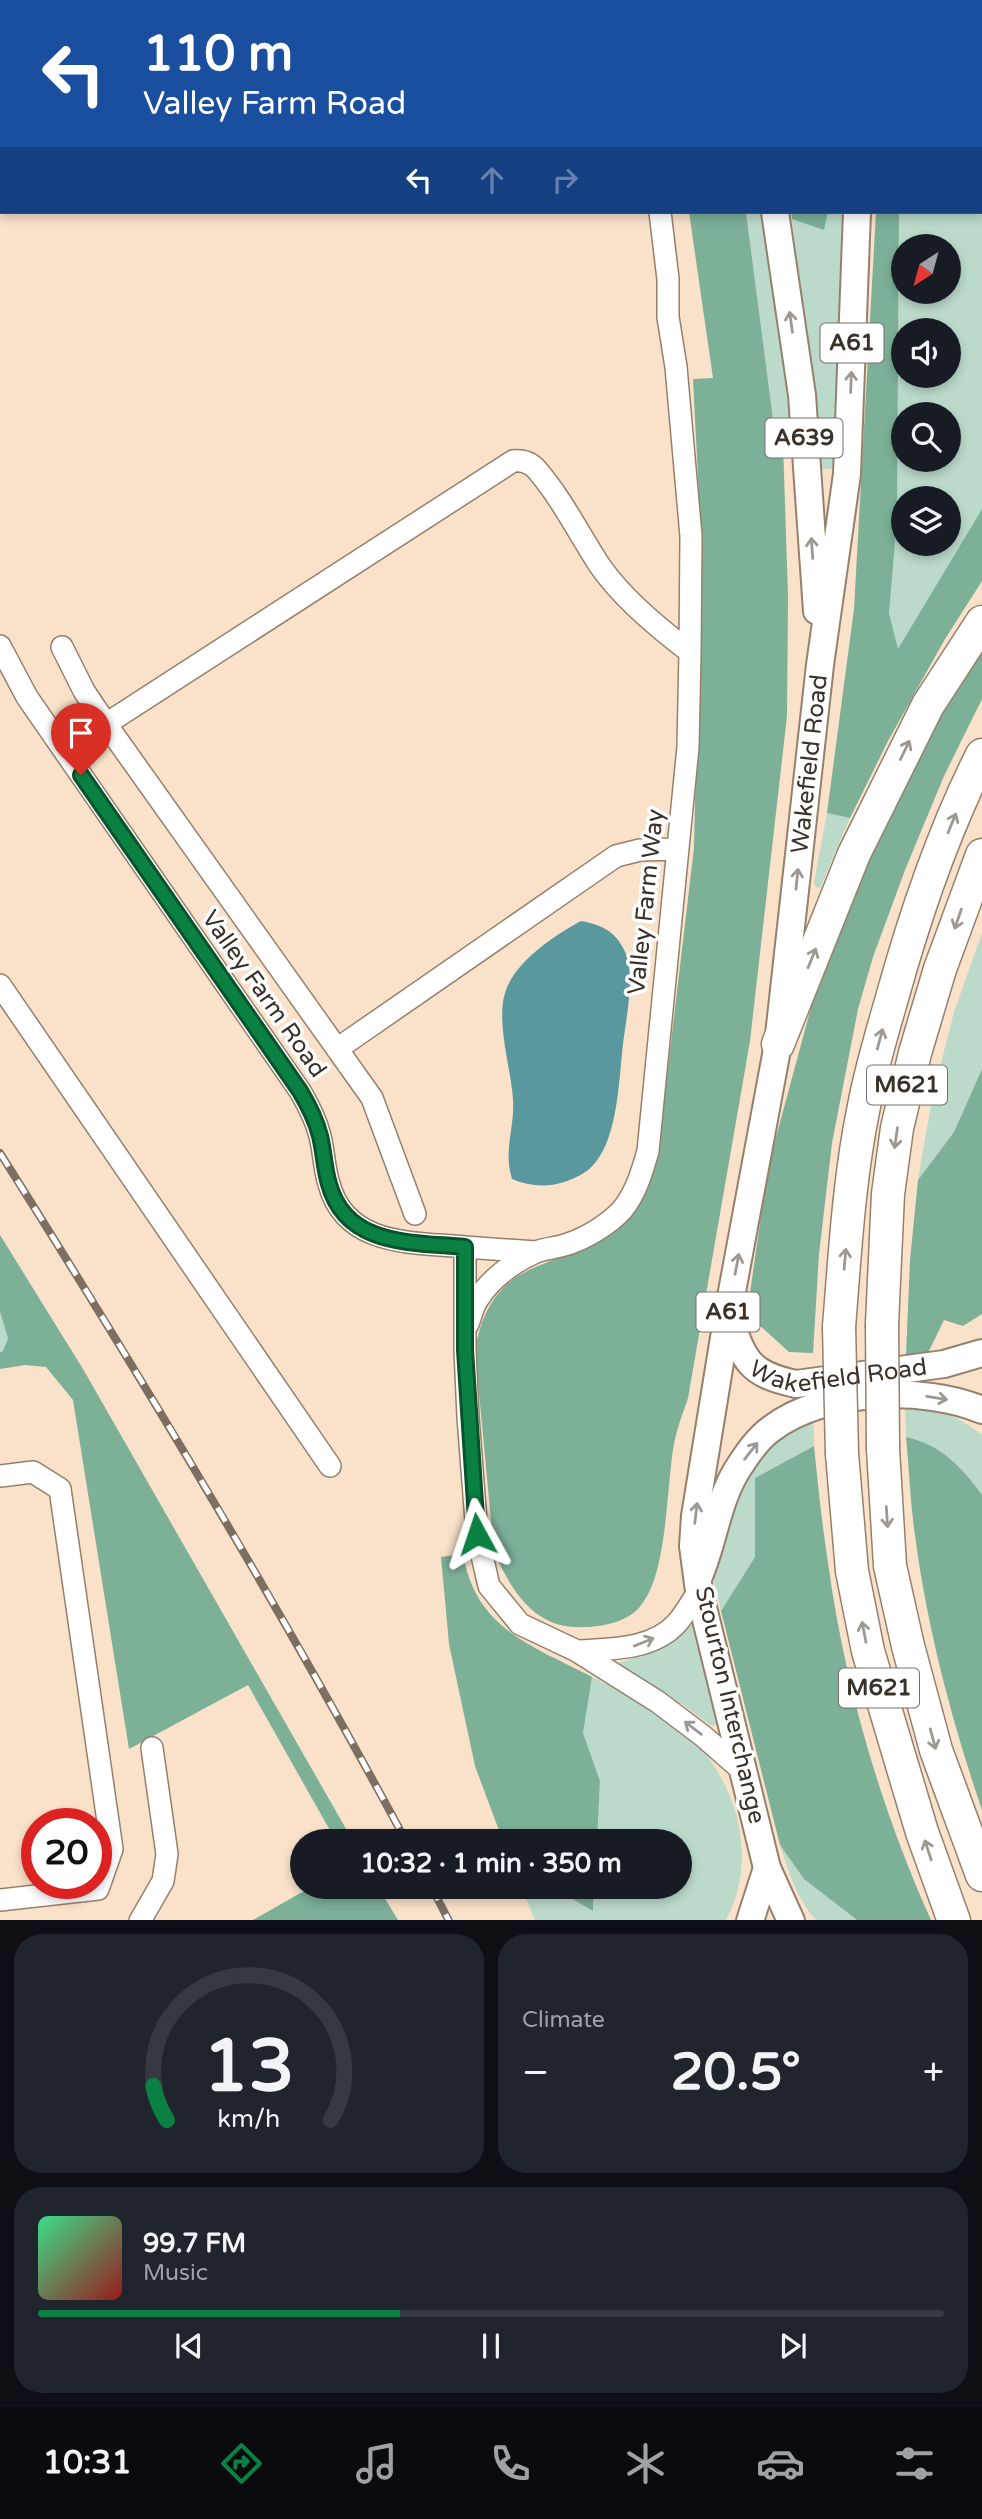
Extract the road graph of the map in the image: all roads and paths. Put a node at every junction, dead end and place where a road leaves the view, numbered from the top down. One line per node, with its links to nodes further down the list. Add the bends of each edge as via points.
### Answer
1 (660, 214): 7 (lane, Valley Farm Way, via 691,536)
2 (775, 214): 8 (main road, A639, one-way to 2, via 802,395)
3 (857, 214): 8 (main road, Wakefield Road / A61, one-way to 3, via 847,474)
4 (982, 622): 15 (highway, one-way to 4, via 854,854 928,705)
5 (0, 646): 10 (lane, Valley Farm Road, via 27,697)
6 (62, 647): 9 (lane)
7 (690, 652): 9 (lane, via 641,611 601,567 536,469 522,460 513,461); 12 (lane, Valley Farm Way, via 688,747)
8 (821, 665): 15 (main road, Wakefield Road / A61, one-way to 8)
9 (106, 724): 10 (lane); 16 (lane)
10 (56, 737): 18 (lane, Valley Farm Road, via 300,1091 313,1114 329,1185 339,1206 375,1237)
11 (982, 755): 33 (highway, M621, one-way to 11, bridge, via 868,1651 852,1571 842,1454 839,1327 853,1173 867,1092 929,881)
12 (678, 849): 16 (lane, via 616,856); 19 (lane, Valley Farm Way, via 648,1151 642,1173 633,1195 604,1225 567,1244)
13 (982, 855): 31 (highway, M621, one-way to 31, bridge, via 940,969 897,1128 888,1194 882,1324 890,1566 936,1750)
14 (0, 985): 24 (lane)
15 (778, 1044): 20 (main road, Wakefield Road / A61, one-way to 15)
16 (337, 1049): 17 (lane, via 372,1098)
17 (415, 1214)
18 (465, 1247): 19 (lane, Valley Farm Road); 21 (lane)
19 (536, 1252): 21 (lane, Valley Farm Way, via 512,1265 477,1300)
20 (728, 1313): 22 (main road, Wakefield Road / A61, via 740,1348 755,1370 796,1384 944,1364); 26 (main road, Wakefield Road / A61, one-way to 20, via 695,1516)
21 (465, 1350): 27 (lane, via 477,1534 489,1586 520,1624)
22 (982, 1353)
23 (982, 1410): 26 (main road, Stourton Interchange, one-way to 23, via 723,1499 736,1473 770,1430 798,1412 846,1398 895,1395 931,1396)
24 (330, 1466)
25 (0, 1476): 32 (lane, via 33,1472 60,1489 112,1849 98,1889)
26 (698, 1586): 27 (lane, one-way to 26, via 649,1642 676,1625); 29 (main road, Stourton Interchange / A61)
27 (577, 1651): 29 (lane, one-way to 27, via 704,1735)
28 (152, 1748): 34 (lane, via 167,1854 163,1881)
29 (744, 1772): 30 (main road, Stourton Interchange / A61)
30 (767, 1868): 35 (main road); 36 (main road, Stourton Interchange / A61)
31 (982, 1875)
32 (0, 1900)
33 (952, 1918)
34 (140, 1920)
35 (750, 1920)
36 (791, 1920)

